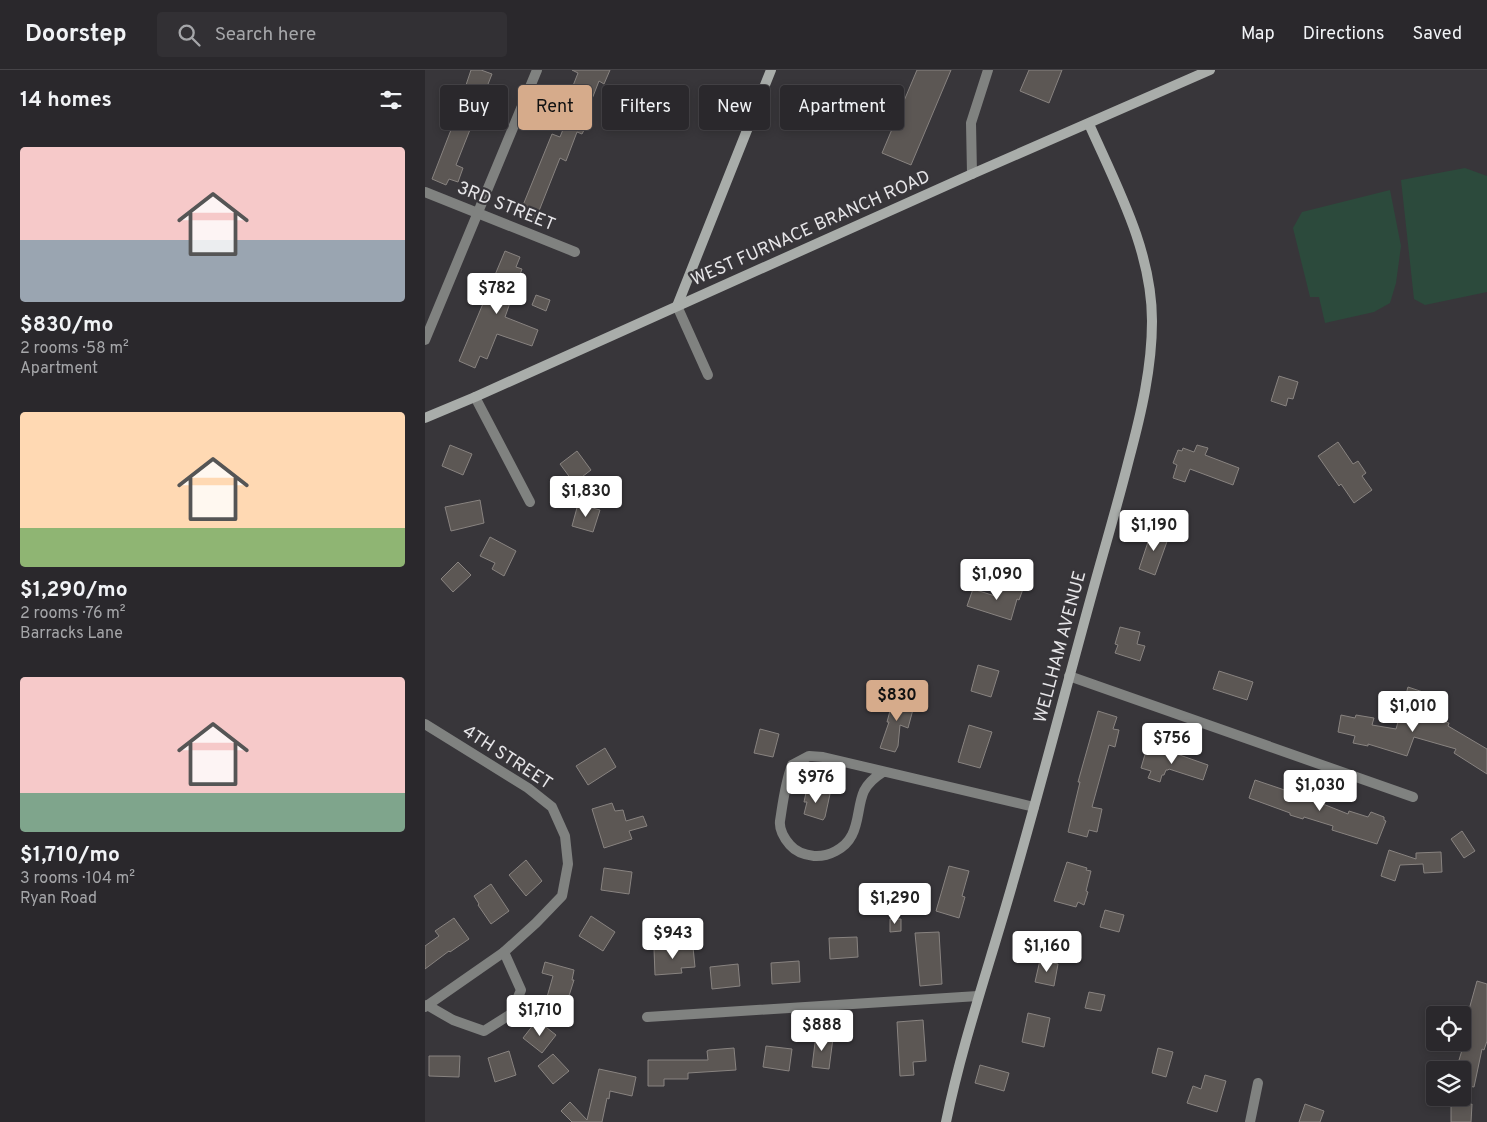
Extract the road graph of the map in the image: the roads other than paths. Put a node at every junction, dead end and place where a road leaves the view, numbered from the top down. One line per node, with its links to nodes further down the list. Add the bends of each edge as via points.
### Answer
1 (537, 70): 8 (street)
2 (771, 70): 10 (street)
3 (988, 70): 6 (street, via 971,123)
4 (1210, 70): 5 (street, WEST FURNACE BRANCH ROAD)
5 (1089, 124): 6 (street, WEST FURNACE BRANCH ROAD); 16 (street, WELLHAM AVENUE, via 1143,253 1152,320 1143,406)
6 (972, 174): 10 (street, WEST FURNACE BRANCH ROAD)
7 (425, 192): 8 (street, 3RD STREET)
8 (477, 213): 9 (street, 3RD STREET); 11 (street)
9 (575, 252)
10 (677, 306): 12 (street); 13 (street, WEST FURNACE BRANCH ROAD)
11 (425, 340)
12 (708, 376)
13 (475, 397): 14 (street, WEST FURNACE BRANCH ROAD); 15 (street)
14 (425, 418)
15 (530, 502)
16 (1069, 676): 19 (street); 20 (street, WELLHAM AVENUE)
17 (425, 724): 21 (street, 4TH STREET, via 546,802 552,807 565,836 568,864 563,896)
18 (883, 772): 18 (street, via 823,757 809,756 800,760 792,765 787,779 779,826 782,835 791,846 805,854 832,854 852,835 863,792); 20 (street)
19 (1413, 797)
20 (1034, 807): 22 (street, WELLHAM AVENUE)
21 (504, 952): 23 (street, 4TH STREET); 23 (street, via 521,990 511,1014 484,1031)
22 (979, 996): 24 (street); 26 (street, WELLHAM AVENUE)
23 (426, 1006)
24 (647, 1017)
25 (1258, 1083): 27 (street)
26 (946, 1122)
27 (1250, 1122)

